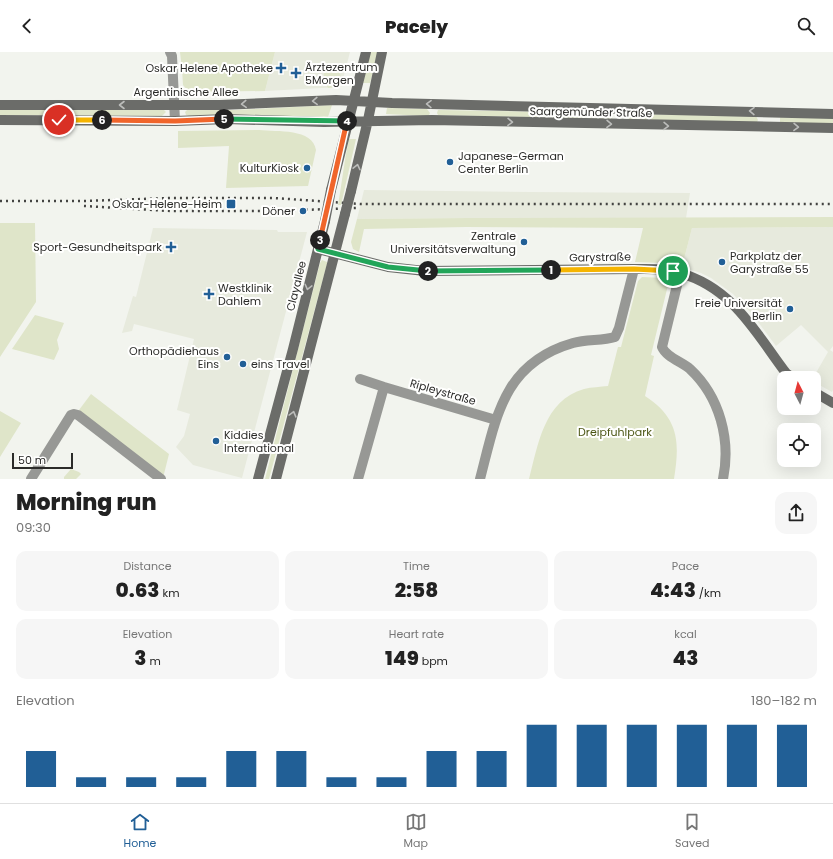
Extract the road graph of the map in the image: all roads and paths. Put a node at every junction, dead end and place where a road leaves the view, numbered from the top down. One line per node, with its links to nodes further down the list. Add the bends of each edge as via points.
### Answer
1 (170, 52): 7 (street)
2 (366, 52): 4 (main road, Clayallee)
3 (382, 52): 5 (main road)
4 (353, 101): 5 (main road, Argentinische Allee); 7 (main road, Argentinische Allee, one-way to 7); 12 (main road, Clayallee)
5 (372, 102): 8 (main road, Saargemünder Straße, one-way to 5); 10 (main road)
6 (0, 105): 7 (main road, Argentinische Allee, one-way to 6)
7 (174, 105): 11 (street)
8 (833, 114)
9 (0, 120): 11 (main road)
10 (368, 120): 12 (main road, Saargemünder Straße); 13 (main road, Saargemünder Straße, one-way to 13); 15 (main road, one-way to 10, bridge)
11 (175, 121): 12 (main road)
12 (348, 121): 14 (main road, Clayallee, bridge)
13 (833, 128)
14 (318, 249): 15 (main road, Garystraße); 26 (main road, Clayallee, one-way to 26)
15 (335, 254): 16 (main road, Garystraße, via 388,267 425,271); 27 (main road, one-way to 15)
16 (634, 269): 17 (main road, Garystraße); 23 (street, via 615,337 573,343 538,358 513,383)
17 (680, 273): 18 (main road, Garystraße, via 708,285 732,302); 30 (street, via 662,347 690,370 714,403 725,440)
18 (786, 371)
19 (360, 379): 20 (street, Ripleystraße)
20 (384, 388): 23 (street, Ripleystraße); 28 (street)
21 (821, 396): 22 (main road)
22 (833, 403)
23 (496, 420): 29 (street)
24 (31, 479): 25 (street, via 74,414)
25 (161, 479)
26 (258, 479)
27 (276, 479)
28 (358, 479)
29 (480, 479)
30 (723, 479)

